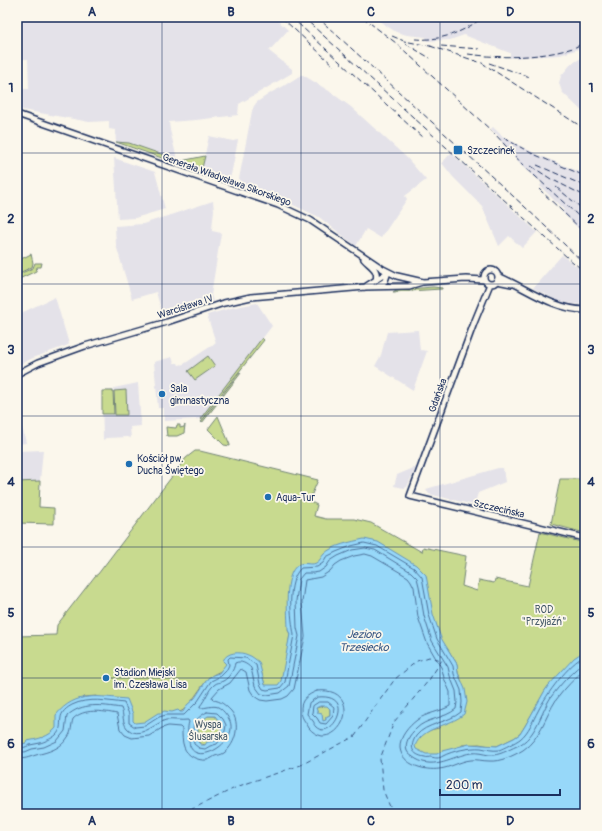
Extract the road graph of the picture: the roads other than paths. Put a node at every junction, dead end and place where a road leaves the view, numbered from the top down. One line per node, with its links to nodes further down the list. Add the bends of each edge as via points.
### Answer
1 (17, 115): 2 (street, Generała Władysława Sikorskiego, via 278,205 310,220)
2 (356, 251): 3 (street, Generała Władysława Sikorskiego); 5 (street, via 376,270)
3 (388, 272): 5 (street, Warcisława IV); 7 (street, Generała Władysława Sikorskiego); 9 (street, via 385,280)
4 (498, 279): 6 (street); 6 (street, via 496,271 492,270 487,271); 10 (street, via 517,285 554,305)
5 (376, 280): 8 (street, Warcisława IV)
6 (486, 281): 7 (street, Generała Władysława Sikorskiego, via 466,279); 12 (street, Gdańska, via 482,302)
7 (423, 282): 9 (street, Warcisława IV, via 409,286)
8 (365, 287): 9 (street, Warcisława IV); 11 (street, Warcisława IV, via 240,299 80,348 38,363)
9 (374, 287)
10 (585, 310)
11 (17, 374)
12 (410, 496): 13 (street, Szczecińska)
13 (585, 538)

